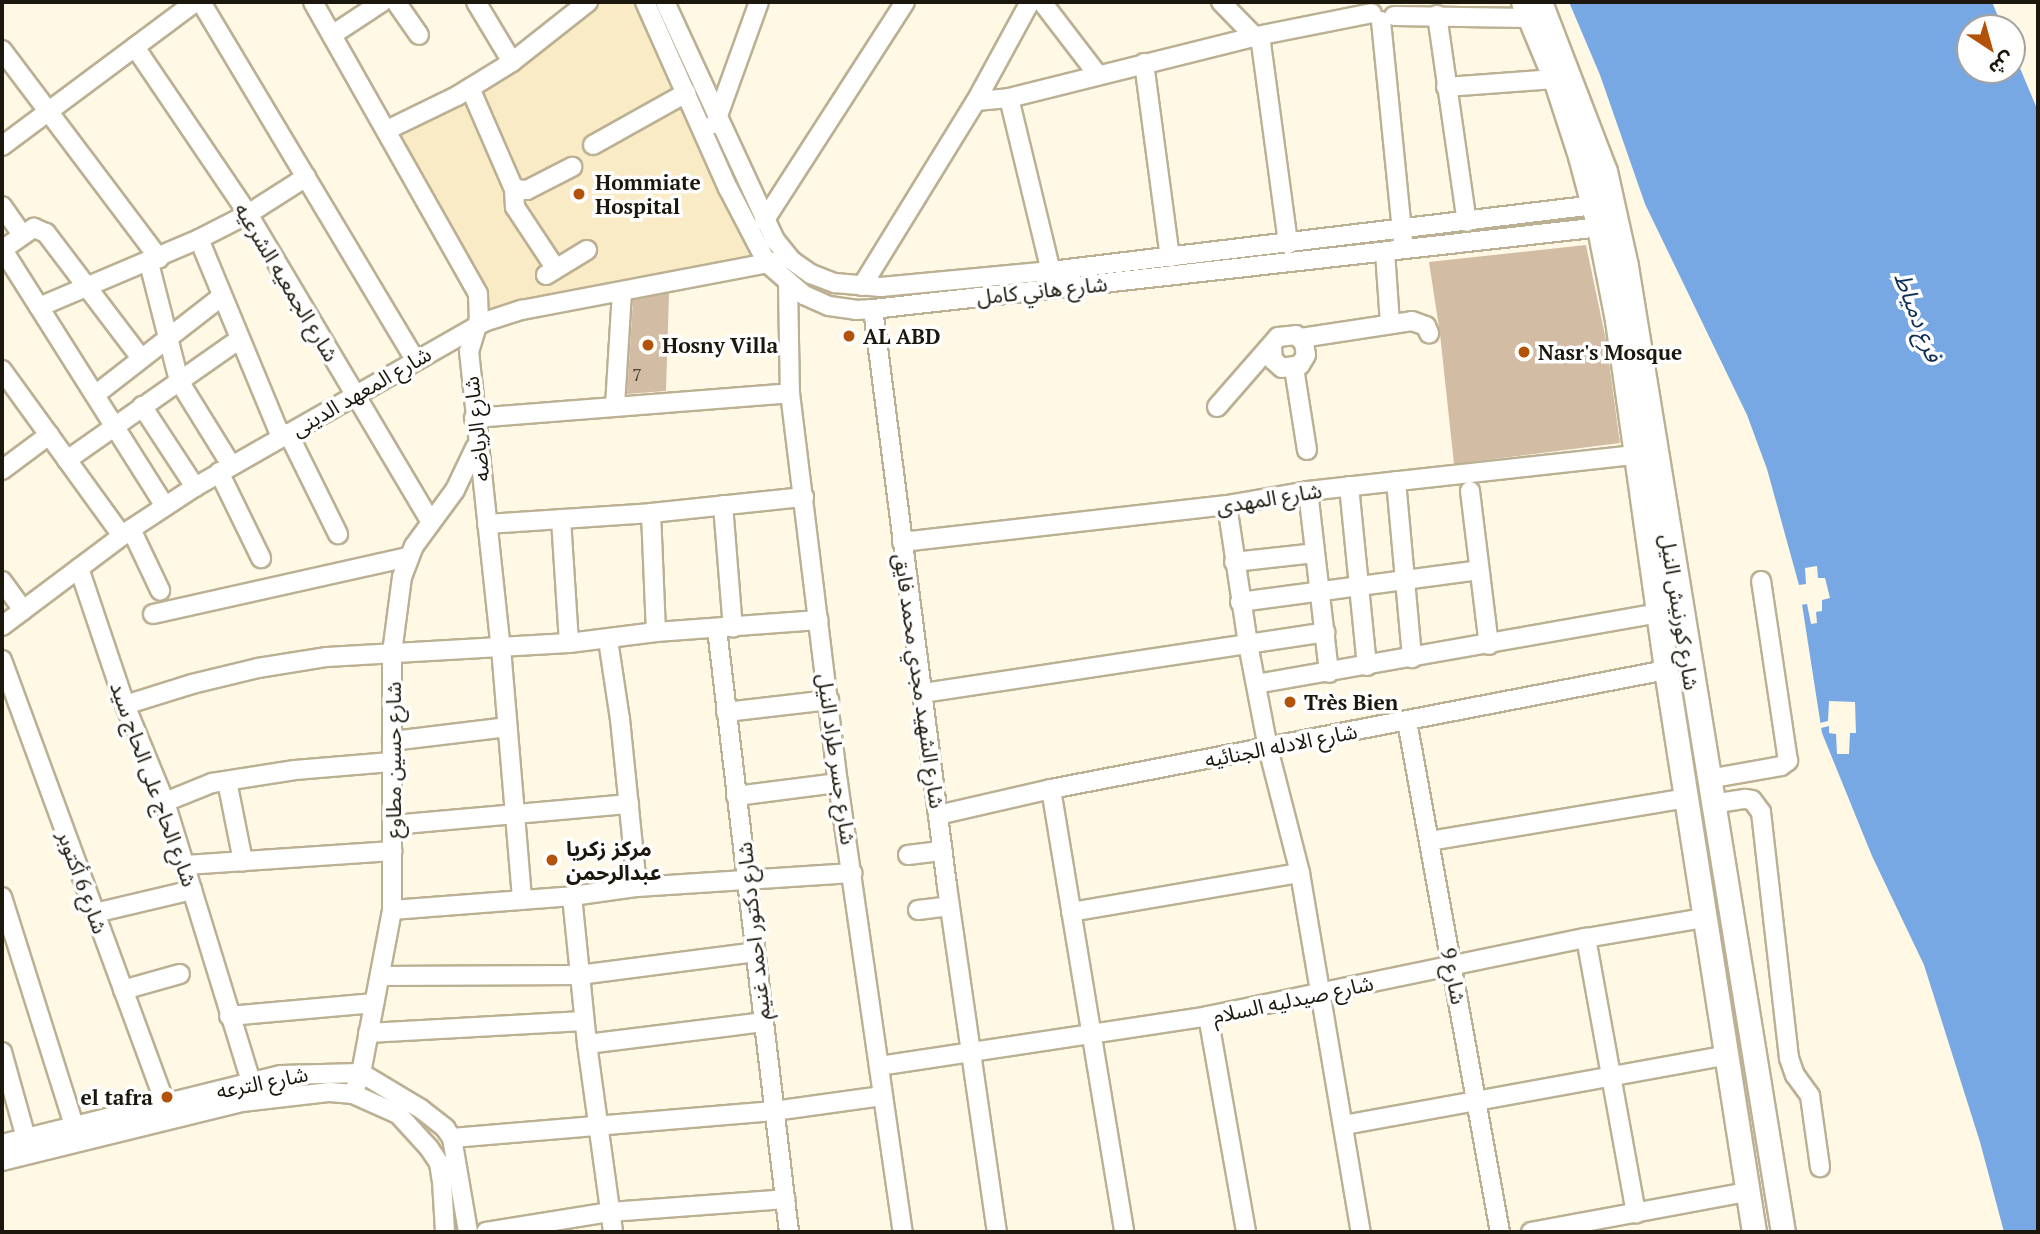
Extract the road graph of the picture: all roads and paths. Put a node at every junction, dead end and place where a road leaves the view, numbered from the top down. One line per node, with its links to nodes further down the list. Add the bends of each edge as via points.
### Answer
1 (195, 2): 21 (street)
2 (201, 2): 39 (street)
3 (313, 2): 19 (street, شارع الرياضه)
4 (382, 2): 19 (street)
5 (396, 2): 18 (street)
6 (476, 2): 23 (street)
7 (645, 2): 29 (street, شارع هاني كامل)
8 (665, 2): 33 (street, شارع هاني كامل)
9 (759, 2): 33 (street)
10 (905, 2): 44 (street)
11 (1030, 2): 31 (street)
12 (1042, 2): 25 (street)
13 (1221, 2): 20 (street)
14 (579, 5): 23 (street)
15 (1531, 7): 17 (street); 26 (main road, شارع كورنيش النيل); 43 (main road, شارع كورنيش النيل, via 1588,120)
16 (1383, 11): 17 (street); 20 (street); 46 (street)
17 (1437, 15): 28 (street)
18 (419, 34)
19 (332, 35): 34 (street, شارع الرياضه)
20 (1257, 36): 24 (street); 49 (street, via 1263,50)
21 (135, 47): 32 (street); 42 (street, شارع الجمعيه الشرعيه)
22 (2, 50): 32 (street)
23 (512, 62): 27 (street)
24 (1144, 63): 25 (street); 54 (street)
25 (1098, 75): 30 (street)
26 (1555, 79): 28 (street); 43 (main road, شارع كورنيش النيل)
27 (470, 88): 34 (street); 40 (street)
28 (1446, 88): 45 (street)
29 (686, 93): 35 (street, شارع هاني كامل); 36 (street)
30 (1009, 97): 31 (street); 58 (street)
31 (976, 101): 60 (street)
32 (48, 112): 37 (street); 55 (street)
33 (718, 120): 35 (street); 44 (street, شارع هاني كامل)
34 (387, 130): 67 (street, شارع الرياضه, via 478,294)
35 (706, 139): 57 (street, شارع هاني كامل)
36 (593, 145)
37 (2, 146)
38 (572, 167): 40 (street, via 527,190)
39 (306, 177): 42 (street); 74 (street)
40 (514, 189): 51 (street, via 515,206 551,272)
41 (2, 206): 47 (street)
42 (248, 214): 48 (street); 79 (street, شارع الجمعيه الشرعيه)
43 (1606, 215): 45 (street, شارع هاني كامل); 52 (street, شارع هاني كامل); 90 (main road, شارع كورنيش النيل); 152 (main road, شارع كورنيش النيل)
44 (764, 220): 56 (street, شارع هاني كامل)
45 (1467, 222): 46 (street, شارع هاني كامل)
46 (1402, 231): 49 (street, شارع هاني كامل); 52 (street)
47 (22, 235): 50 (street); 61 (street, via 34,228 46,233)
48 (199, 239): 55 (street); 63 (street)
49 (1288, 244): 54 (street, شارع هاني كامل)
50 (2, 250): 64 (street)
51 (587, 250)
52 (1404, 250): 53 (street, شارع هاني كامل)
53 (1385, 252): 58 (street, شارع هاني كامل); 66 (street)
54 (1170, 257): 58 (street, شارع هاني كامل)
55 (154, 260): 61 (street); 69 (street)
56 (791, 260): 57 (street, شارع المعهد الدينى); 60 (street, شارع هاني كامل, via 823,279)
57 (767, 263): 59 (street, شارع هاني كامل); 62 (street, شارع المعهد الدينى)
58 (1062, 276): 60 (street, شارع هاني كامل); 65 (street, شارع هاني كامل)
59 (788, 284): 65 (street, شارع هاني كامل, via 829,306); 78 (street, شارع جسر طراد النيل)
60 (862, 286)
61 (87, 289): 64 (street); 73 (street)
62 (622, 291): 67 (street, شارع المعهد الدينى, via 514,312); 82 (street)
63 (222, 296): 69 (street); 71 (street)
64 (39, 307): 80 (street)
65 (873, 309): 109 (street, شارع الشهيد مجدي محمد فايق)
66 (1391, 324): 68 (street, via 1419,322); 70 (street)
67 (476, 327): 74 (street, شارع المعهد الدينى); 84 (street, شارع الرياضه, via 468,351)
68 (1429, 333)
69 (167, 338): 73 (street); 77 (street)
70 (1301, 338): 72 (street, via 1284,335); 75 (street, via 1306,355)
71 (240, 339): 77 (street); 87 (street)
72 (1272, 348): 75 (street, via 1277,364); 83 (street)
73 (141, 358): 80 (street)
74 (415, 359): 79 (street, شارع المعهد الدينى)
75 (1294, 368): 89 (street)
76 (2, 370): 86 (street)
77 (178, 381): 81 (street); 92 (street)
78 (790, 393): 82 (street); 99 (street, شارع جسر طراد النيل)
79 (355, 394): 87 (street, شارع المعهد الدينى); 105 (street, شارع الجمعيه الشرعيه)
80 (95, 395): 85 (street)
81 (142, 406): 85 (street); 95 (street)
82 (615, 406): 84 (street)
83 (1217, 407)
84 (474, 418): 88 (street, شارع الرياضه)
85 (114, 426): 91 (street); 102 (street)
86 (49, 435): 91 (street); 93 (street)
87 (284, 435): 92 (street, شارع المعهد الدينى); 108 (street)
88 (476, 443): 105 (street, شارع حسين مطاوع, via 455,490); 106 (street, شارع الرياضه)
89 (1307, 450)
90 (1636, 456): 94 (street, شارع المهدى); 124 (main road, شارع كورنيش النيل)
91 (67, 460): 107 (street)
92 (225, 468): 95 (street, شارع المعهد الدينى); 112 (street)
93 (2, 470)
94 (1396, 481): 96 (street, شارع المهدى); 116 (street)
95 (195, 486): 102 (street, شارع المعهد الدينى)
96 (1349, 486): 97 (street, شارع المهدى); 119 (street)
97 (1308, 491): 101 (street, شارع المهدى); 110 (street)
98 (1470, 491): 115 (street)
99 (804, 497): 100 (street); 126 (street, شارع جسر طراد النيل)
100 (723, 505): 103 (street); 128 (street, شارع دكتور احمد غنيم)
101 (1227, 505): 109 (street, شارع المهدى); 113 (street)
102 (165, 506): 107 (street, شارع المعهد الدينى)
103 (651, 513): 104 (street); 129 (street)
104 (561, 519): 106 (street); 132 (street)
105 (431, 522): 111 (street, شارع حسين مطاوع)
106 (487, 524): 135 (street, شارع الرياضه)
107 (126, 533): 114 (street, شارع المعهد الدينى); 120 (street)
108 (338, 534)
109 (902, 542): 143 (street, شارع الشهيد مجدي محمد فايق)
110 (1315, 553): 113 (street); 121 (street)
111 (409, 557): 125 (street); 136 (street, شارع حسين مطاوع, via 402,577)
112 (261, 558)
113 (1234, 562): 122 (street)
114 (79, 568): 123 (street, شارع المعهد الدينى); 145 (street, شارع الحاج على الحاج سيد)
115 (1479, 570): 116 (street); 134 (street)
116 (1405, 580): 119 (street); 137 (street)
117 (1761, 580): 152 (street, via 1788,761)
118 (2, 581): 123 (street)
119 (1359, 586): 121 (street); 139 (street)
120 (160, 590)
121 (1320, 591): 122 (street); 130 (street)
122 (1240, 602): 133 (street)
123 (23, 610): 127 (street, شارع المعهد الدينى)
124 (1657, 613): 134 (street); 140 (main road, شارع كورنيش النيل)
125 (153, 614)
126 (819, 620): 128 (street); 144 (street, شارع جسر طراد النيل)
127 (2, 625)
128 (725, 629): 129 (street); 146 (street, شارع دكتور احمد غنيم)
129 (656, 632): 131 (street)
130 (1325, 632): 133 (street); 141 (street)
131 (608, 640): 132 (street); 159 (street)
132 (569, 643): 135 (street)
133 (1248, 644): 142 (street); 143 (street)
134 (1489, 645): 137 (street)
135 (501, 648): 136 (street); 148 (street, شارع الرياضه)
136 (393, 653): 145 (street, via 258,668); 149 (street, شارع حسين مطاوع)
137 (1412, 658): 139 (street)
138 (2, 660): 182 (street, شارع 6 أكتوبر)
139 (1367, 666): 141 (street)
140 (1666, 670): 147 (street, شارع الادله الجنائيه); 157 (main road, شارع كورنيش النيل)
141 (1329, 673): 142 (street)
142 (1256, 684): 150 (street)
143 (923, 694): 162 (street, شارع الشهيد مجدي محمد فايق)
144 (829, 700): 146 (street); 154 (street, شارع جسر طراد النيل)
145 (125, 705): 158 (street, شارع الحاج على الحاج سيد)
146 (726, 712): 156 (street, شارع دكتور احمد غنيم)
147 (1407, 721): 150 (street, شارع الادله الجنائيه); 164 (street, شارع 9)
148 (507, 727): 149 (street); 161 (street, شارع الرياضه)
149 (392, 741): 151 (street, شارع حسين مطاوع)
150 (1268, 748): 155 (street, شارع الادله الجنائيه); 171 (street)
151 (391, 762): 153 (street); 163 (street, شارع حسين مطاوع)
152 (1708, 779): 160 (main road, شارع كورنيش النيل)
153 (227, 781): 158 (street); 168 (street)
154 (838, 783): 156 (street); 170 (street, شارع جسر طراد النيل)
155 (1051, 789): 162 (street, شارع الادله الجنائيه); 181 (street)
156 (736, 796): 172 (street, شارع دكتور احمد غنيم)
157 (1686, 798): 164 (street); 183 (main road, شارع كورنيش النيل)
158 (165, 802): 169 (street, شارع الحاج على الحاج سيد)
159 (629, 804): 161 (street); 173 (street)
160 (1712, 804): 219 (street, via 1745,799 1758,805 1761,812 1789,1058 1810,1096); 237 (main road, شارع كورنيش النيل)
161 (515, 813): 163 (street); 177 (street, شارع الرياضه)
162 (938, 815): 166 (street, شارع الشهيد مجدي محمد فايق)
163 (393, 825): 165 (street, شارع حسين مطاوع)
164 (1430, 841): 186 (street, شارع 9)
165 (393, 850): 168 (street); 179 (street, شارع حسين مطاوع)
166 (943, 851): 167 (street); 178 (street, شارع الشهيد مجدي محمد فايق)
167 (908, 855)
168 (243, 861): 169 (street)
169 (186, 865): 174 (street, شارع الحاج على الحاج سيد)
170 (853, 873): 172 (street); 203 (street, شارع جسر طراد النيل)
171 (1300, 873): 181 (street); 191 (street)
172 (749, 882): 173 (street); 185 (street, شارع دكتور احمد غنيم)
173 (637, 887): 175 (street)
174 (192, 890): 182 (street); 193 (street, شارع الحاج على الحاج سيد)
175 (572, 896): 177 (street); 188 (street)
176 (2, 897): 213 (street)
177 (522, 899): 179 (street)
178 (950, 906): 180 (street); 201 (street, شارع الشهيد مجدي محمد فايق)
179 (392, 910): 189 (street, شارع حسين مطاوع)
180 (918, 910)
181 (1071, 912): 198 (street)
182 (95, 914): 190 (street, شارع 6 أكتوبر)
183 (1704, 918): 184 (street, شارع صيدليه السلام); 202 (main road, شارع كورنيش النيل)
184 (1586, 938): 186 (street, شارع صيدليه السلام); 205 (street)
185 (755, 952): 188 (street); 196 (street, شارع دكتور احمد غنيم)
186 (1451, 967): 191 (street, شارع صيدليه السلام); 209 (street, شارع 9)
187 (180, 974): 190 (street)
188 (579, 975): 189 (street); 195 (street)
189 (380, 976): 192 (street, شارع حسين مطاوع)
190 (123, 990): 210 (street, شارع 6 أكتوبر)
191 (1321, 993): 194 (street, شارع صيدليه السلام); 212 (street)
192 (374, 1003): 193 (street); 197 (street, شارع حسين مطاوع)
193 (229, 1016): 206 (street, شارع الحاج على الحاج سيد)
194 (1208, 1016): 198 (street, شارع صيدليه السلام); 232 (street)
195 (584, 1020): 197 (street); 199 (street)
196 (763, 1022): 199 (street); 211 (street, شارع دكتور احمد غنيم)
197 (368, 1033): 204 (street, شارع حسين مطاوع)
198 (1091, 1035): 201 (street, شارع صيدليه السلام); 231 (street)
199 (586, 1044): 214 (street)
200 (2, 1052): 215 (street)
201 (970, 1053): 203 (street, شارع صيدليه السلام); 230 (street, شارع الشهيد مجدي محمد فايق)
202 (1729, 1055): 205 (street); 220 (main road, شارع كورنيش النيل)
203 (879, 1066): 208 (street, شارع جسر طراد النيل)
204 (361, 1073): 206 (street, شارع الترعه, via 318,1072); 207 (street, شارع حسين مطاوع); 216 (street, via 421,1110)
205 (1611, 1076): 209 (street); 223 (street)
206 (251, 1082): 210 (street, شارع الترعه)
207 (353, 1094): 218 (street, شارع الترعه, via 330,1092 242,1102); 224 (street, شارع الترعه, via 398,1114 434,1156 442,1181)
208 (882, 1096): 211 (street); 229 (street, شارع جسر طراد النيل)
209 (1478, 1102): 212 (street); 234 (street, شارع 9)
210 (165, 1104): 213 (street, شارع الترعه)
211 (774, 1111): 214 (street); 221 (street, شارع دكتور احمد غنيم)
212 (1344, 1125): 233 (street)
213 (74, 1126): 215 (street, شارع الترعه)
214 (598, 1126): 216 (street); 222 (street)
215 (26, 1138): 217 (street, شارع الترعه)
216 (452, 1138): 225 (street)
217 (2, 1144)
218 (2, 1161)
219 (1820, 1167)
220 (1747, 1192): 223 (street); 236 (main road, شارع كورنيش النيل)
221 (786, 1199): 222 (street); 228 (street, شارع دكتور احمد غنيم)
222 (610, 1212): 226 (street); 227 (street)
223 (1636, 1214): 235 (street)
224 (445, 1232)
225 (468, 1232)
226 (486, 1232)
227 (613, 1232)
228 (789, 1232)
229 (903, 1232)
230 (997, 1232)
231 (1124, 1232)
232 (1246, 1232)
233 (1361, 1232)
234 (1500, 1232)
235 (1531, 1232)
236 (1754, 1232)
237 (1783, 1232)

